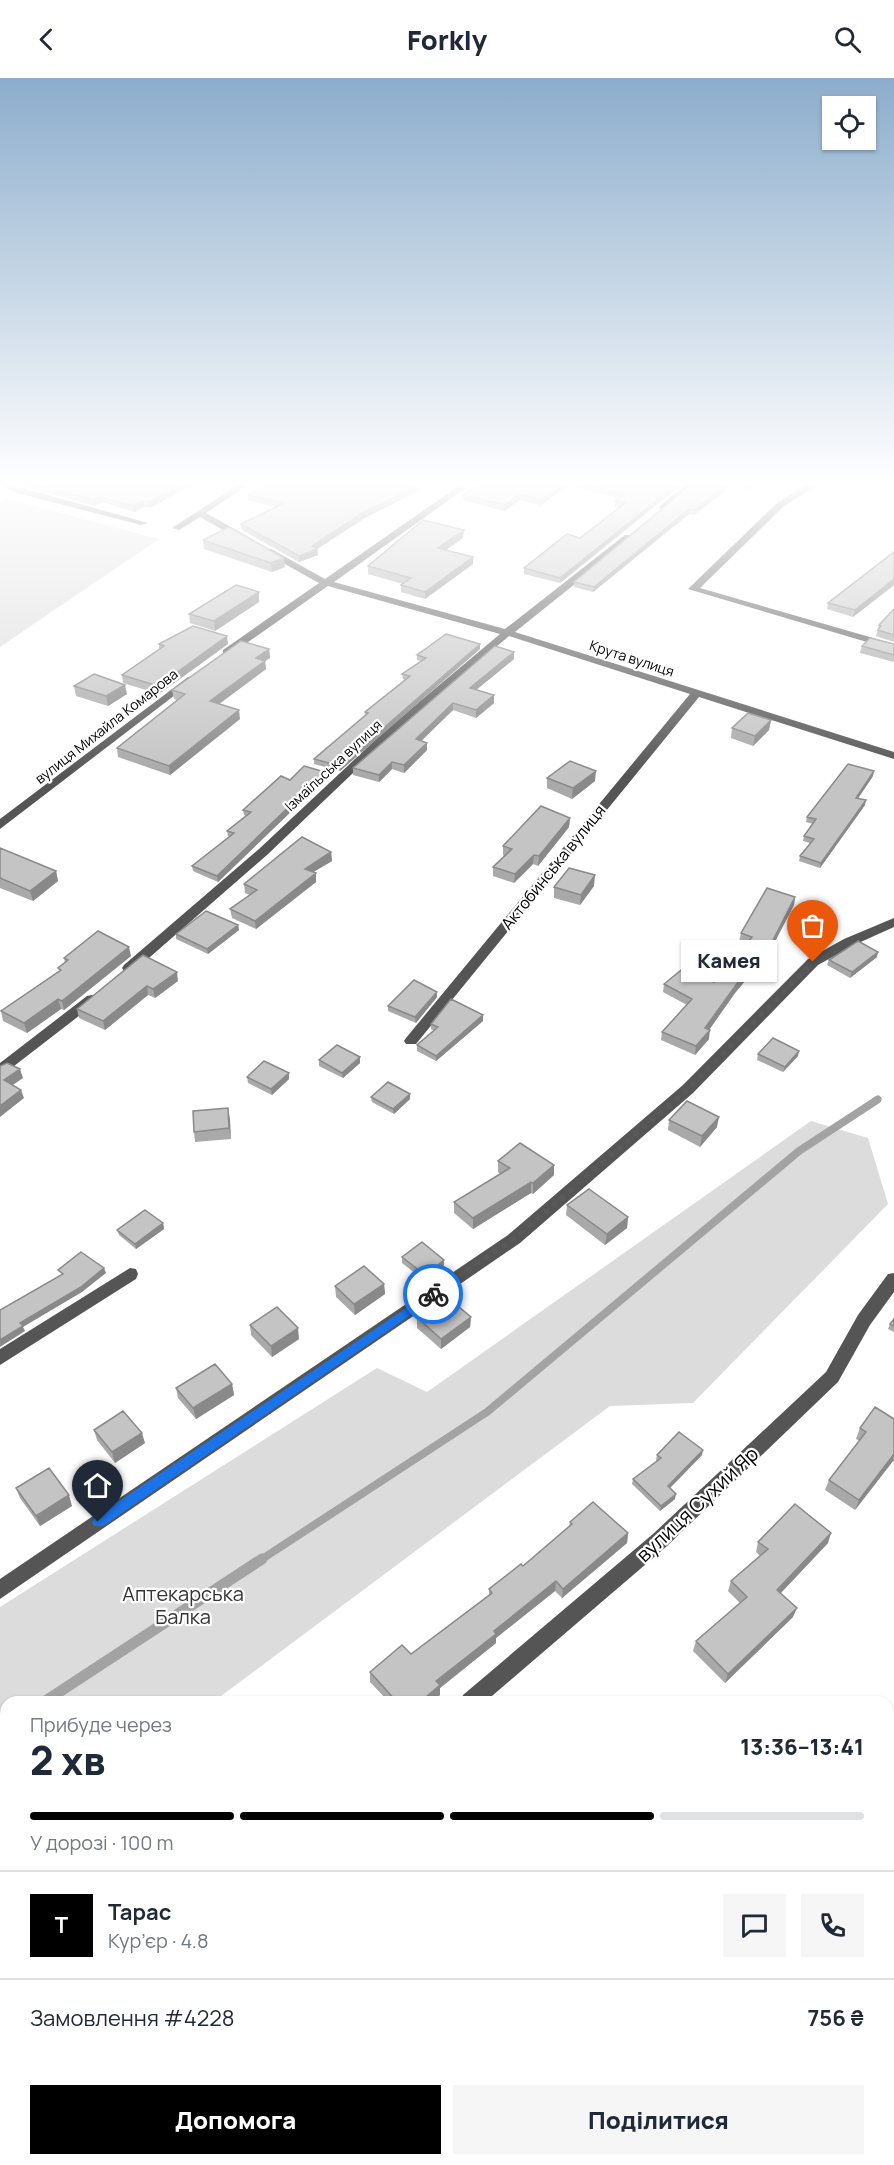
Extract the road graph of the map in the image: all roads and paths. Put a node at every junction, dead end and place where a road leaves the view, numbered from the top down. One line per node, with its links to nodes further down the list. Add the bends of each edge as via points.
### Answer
1 (324, 582): 7 (street)
2 (325, 582): 5 (street, Крута вулиця)
3 (571, 582): 5 (street, Ізмаїльська вулиця)
4 (700, 582): 6 (street, via 693,589)
5 (507, 633): 9 (street, Крута вулиця); 13 (street, Ізмаїльська вулиця, via 391,731 263,852)
6 (894, 646)
7 (218, 658)
8 (199, 672): 11 (street, вулиця Михайла Комарова)
9 (696, 693): 10 (street, Крута вулиця); 15 (street, Актобинська вулиця)
10 (894, 756)
11 (0, 825)
12 (894, 922): 20 (street, via 813,962 688,1089 514,1239)
13 (116, 979)
14 (98, 994): 16 (street)
15 (411, 1041)
16 (0, 1070)
17 (130, 1274): 19 (street)
18 (894, 1280): 21 (street, вулиця Сухий Яр, via 864,1320 832,1377 660,1540)
19 (0, 1358)
20 (0, 1590)
21 (478, 1696)

